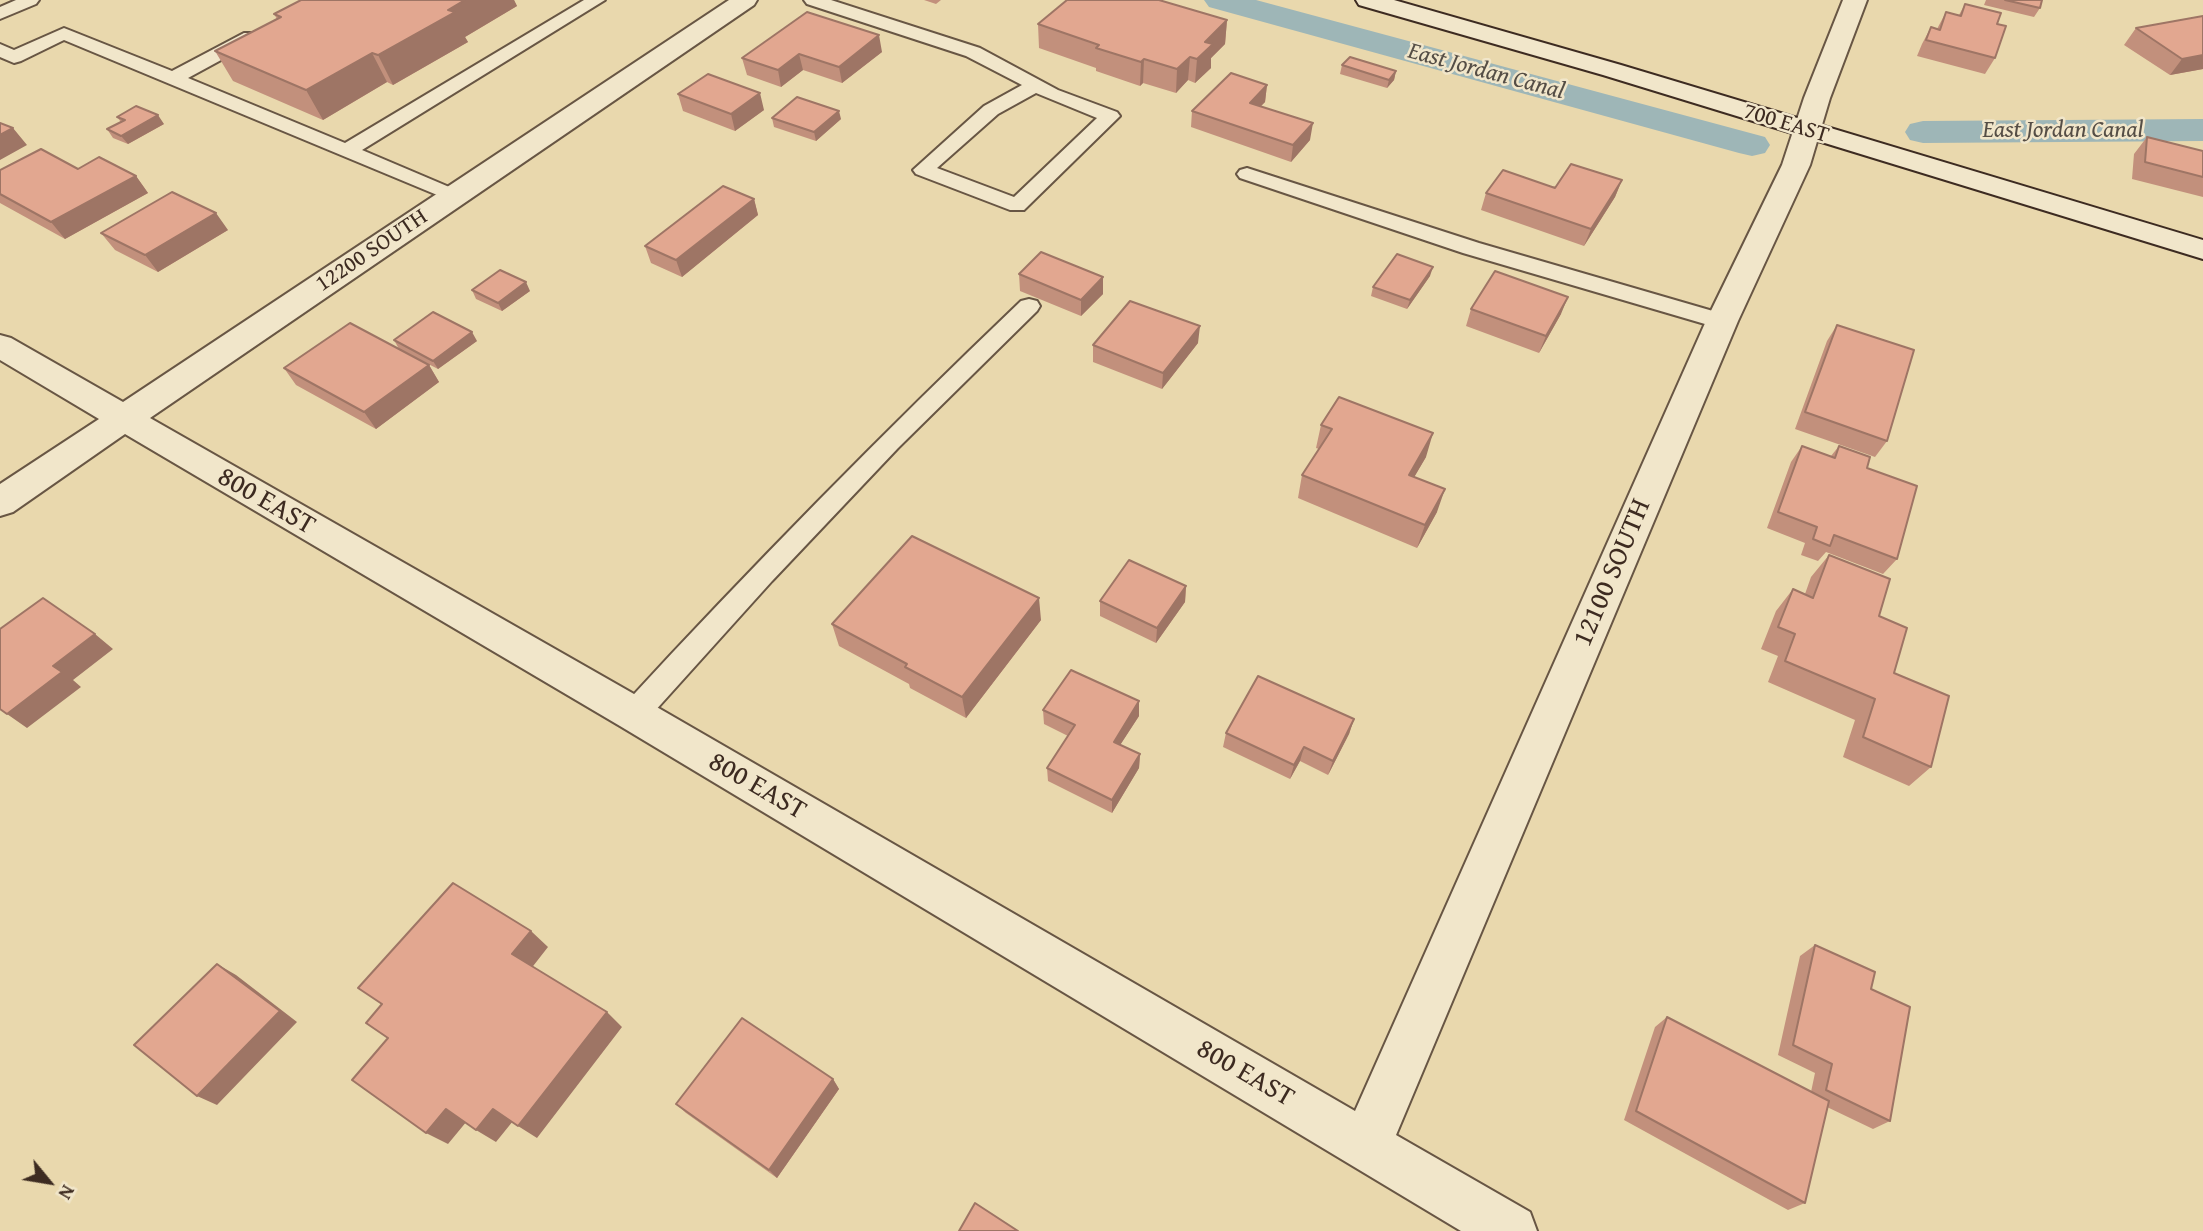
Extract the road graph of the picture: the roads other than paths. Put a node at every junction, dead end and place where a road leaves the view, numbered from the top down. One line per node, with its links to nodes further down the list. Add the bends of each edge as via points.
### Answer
1 (30, 0): 7 (lane)
2 (596, 0): 13 (lane)
3 (745, 0): 15 (street, 12200 SOUTH)
4 (813, 0): 11 (lane, via 973,52)
5 (1368, 0): 12 (street, 700 EAST)
6 (1855, 0): 12 (street, 12100 SOUTH)
7 (0, 14)
8 (272, 26): 10 (lane)
9 (0, 50): 10 (lane, via 14,57 64,33)
10 (173, 78): 13 (lane)
11 (1035, 86): 11 (lane, via 991,110 923,170 1017,205 1110,116)
12 (1807, 131): 16 (street, 700 EAST); 18 (street, 12100 SOUTH)
13 (346, 151): 15 (lane)
14 (1247, 173): 18 (lane, via 1471,248)
15 (454, 196): 20 (street, 12200 SOUTH)
16 (2203, 250)
17 (1029, 306): 22 (lane, via 762,573)
18 (1722, 321): 23 (street, 12100 SOUTH)
19 (0, 346): 20 (street, 800 EAST)
20 (123, 420): 21 (street, 12200 SOUTH); 22 (street, 800 EAST)
21 (0, 502)
22 (634, 714): 23 (street, 800 EAST)
23 (1366, 1145): 24 (street, 800 EAST)
24 (1511, 1231)

